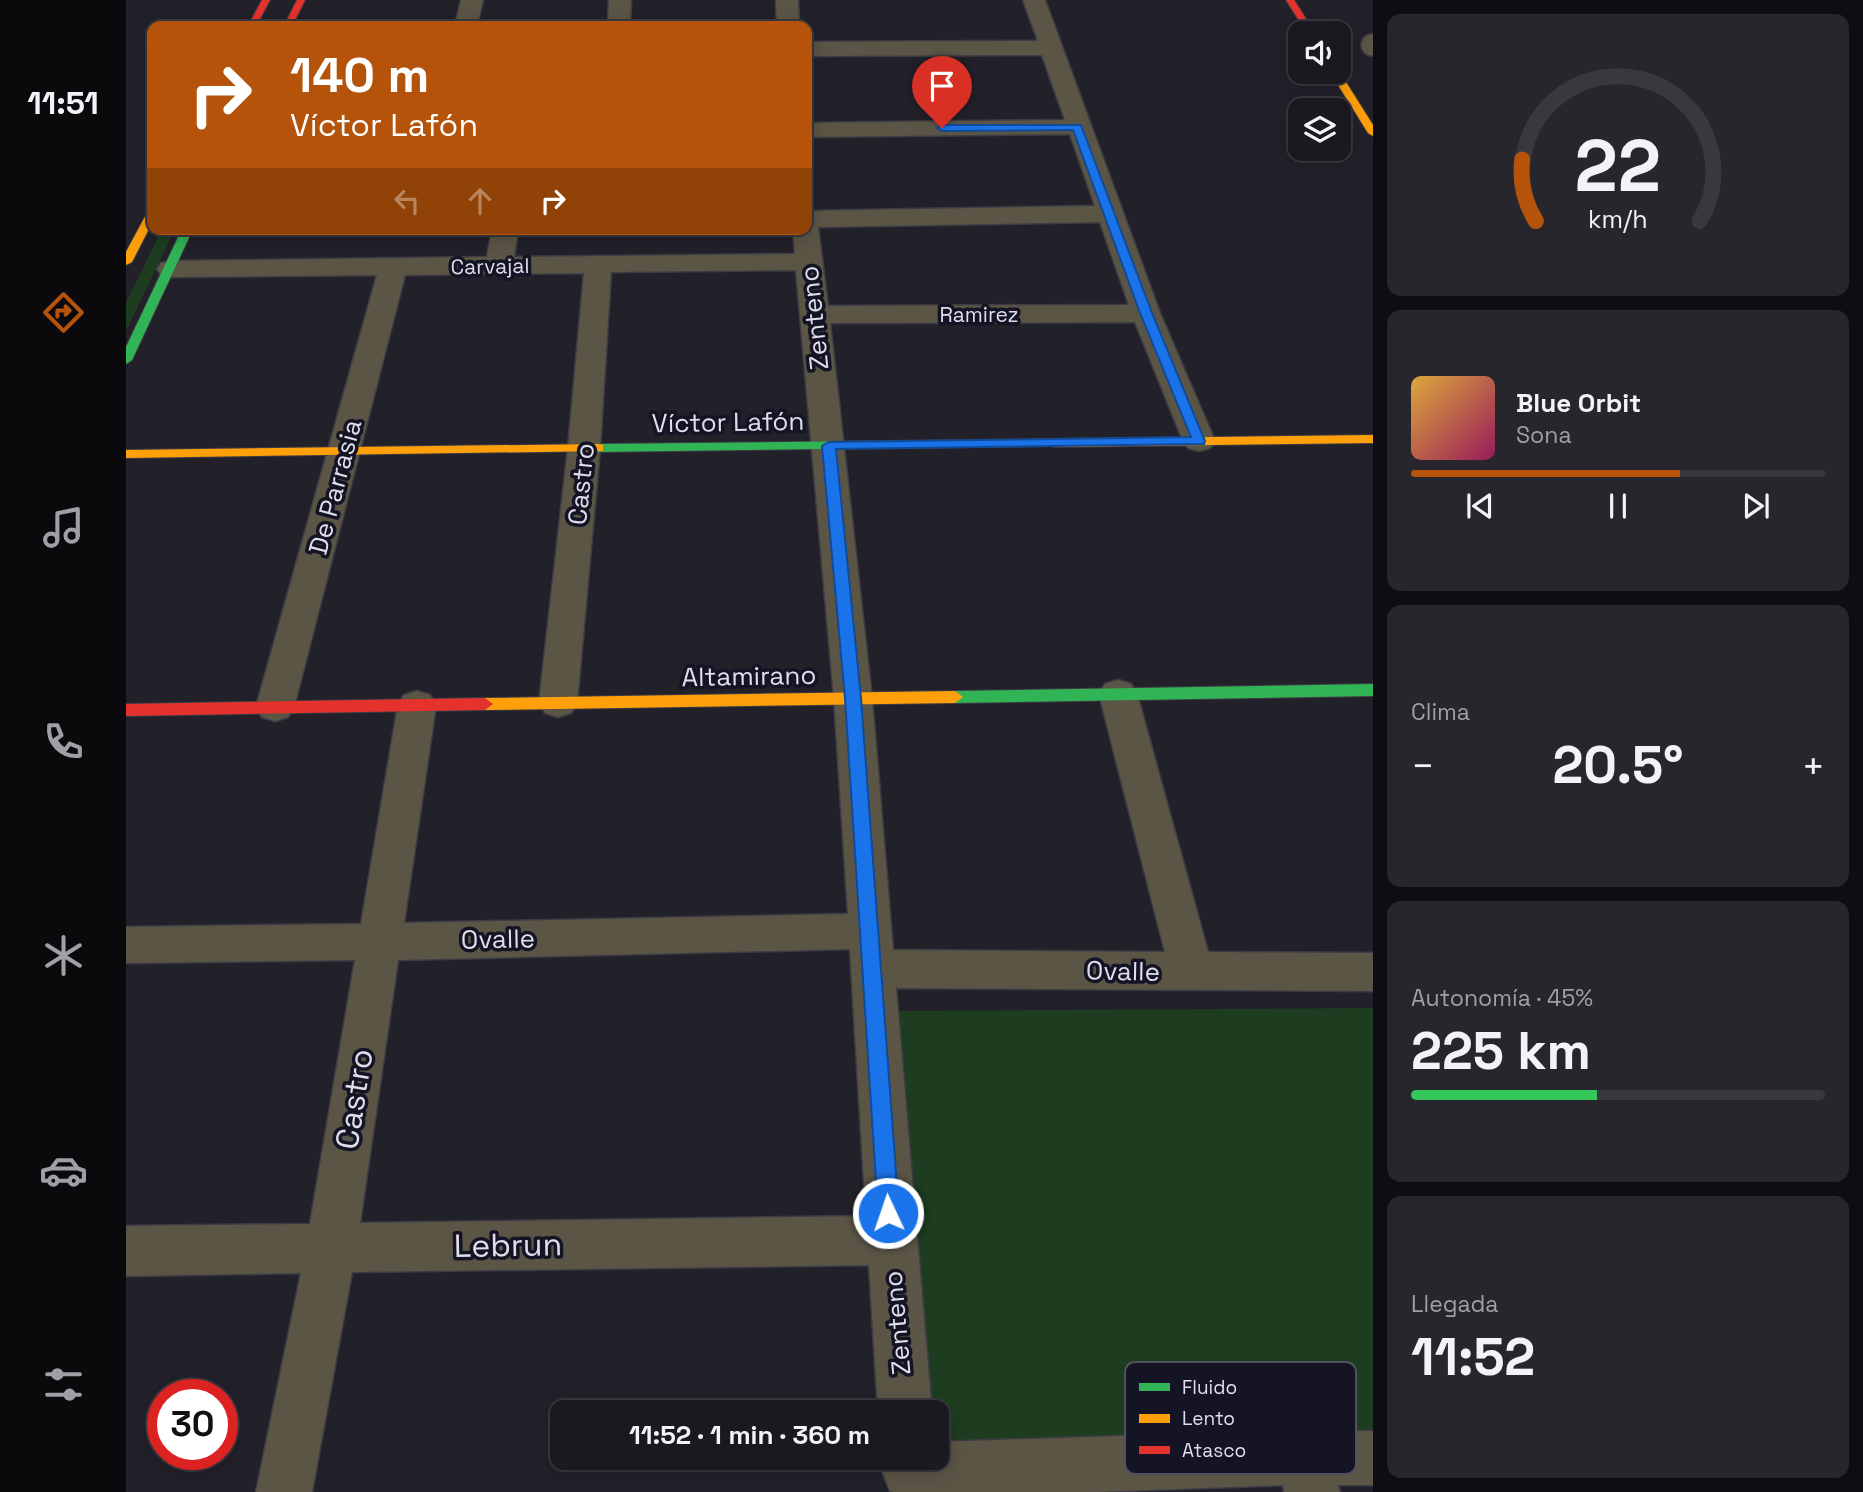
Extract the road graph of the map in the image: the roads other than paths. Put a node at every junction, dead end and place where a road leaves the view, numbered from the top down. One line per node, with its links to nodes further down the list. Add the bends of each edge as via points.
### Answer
1 (266, 0): 8 (street)
2 (301, 0): 9 (street)
3 (620, 0): 11 (street)
4 (787, 0): 12 (street)
5 (1034, 0): 14 (street)
6 (1290, 0): 13 (street)
7 (472, 1): 10 (street)
8 (255, 21)
9 (290, 21)
10 (467, 21)
11 (619, 21)
12 (788, 21)
13 (1303, 21)
14 (1051, 48): 15 (street); 17 (street)
15 (812, 49)
16 (1342, 84): 19 (street)
17 (1077, 127): 18 (street); 20 (street)
18 (812, 130)
19 (1373, 133)
20 (1110, 214): 21 (street); 32 (street)
21 (812, 219)
22 (147, 222): 26 (street)
23 (185, 235): 31 (street)
24 (504, 235): 29 (street)
25 (807, 235): 27 (street, Zenteno)
26 (126, 262)
27 (809, 262): 28 (street, Carvajal); 33 (street, Zenteno)
28 (598, 264): 29 (street, Carvajal); 38 (street, Castro)
29 (499, 266): 30 (street, Carvajal)
30 (393, 267): 31 (street, Carvajal); 39 (street, De Parrasia)
31 (171, 269): 34 (street)
32 (1146, 313): 33 (street, Ramirez); 36 (street)
33 (813, 315): 37 (street, Zenteno)
34 (126, 360)
35 (1373, 439): 36 (street, Víctor Lafón)
36 (1199, 441): 37 (street, Víctor Lafón)
37 (829, 446): 38 (street, Víctor Lafón); 43 (street, Zenteno)
38 (584, 448): 39 (street, Víctor Lafón); 44 (street, Castro)
39 (345, 451): 40 (street, Víctor Lafón); 46 (street, De Parrasia)
40 (126, 454)
41 (1373, 690): 42 (street, Altamirano)
42 (1118, 694): 43 (street, Altamirano); 51 (street)
43 (853, 698): 44 (street, Altamirano); 50 (street, Zenteno)
44 (558, 703): 45 (street, Altamirano)
45 (417, 705): 46 (street, Altamirano); 48 (street, Castro)
46 (275, 707): 47 (street, Altamirano)
47 (126, 710)
48 (379, 942): 49 (street, Ovalle); 50 (street, Ovalle); 54 (street, Castro)
49 (126, 945)
50 (871, 950): 51 (street, Ovalle); 53 (street, Zenteno)
51 (1192, 972): 52 (street, Ovalle)
52 (1373, 972)
53 (890, 1240): 54 (street, Lebrun); 56 (street, Zenteno)
54 (331, 1248): 55 (street, Lebrun); 61 (street, Castro)
55 (126, 1251)
56 (904, 1400)
57 (1373, 1458): 58 (street)
58 (1356, 1462)
59 (910, 1474): 60 (street)
60 (1308, 1475)
61 (284, 1492)

